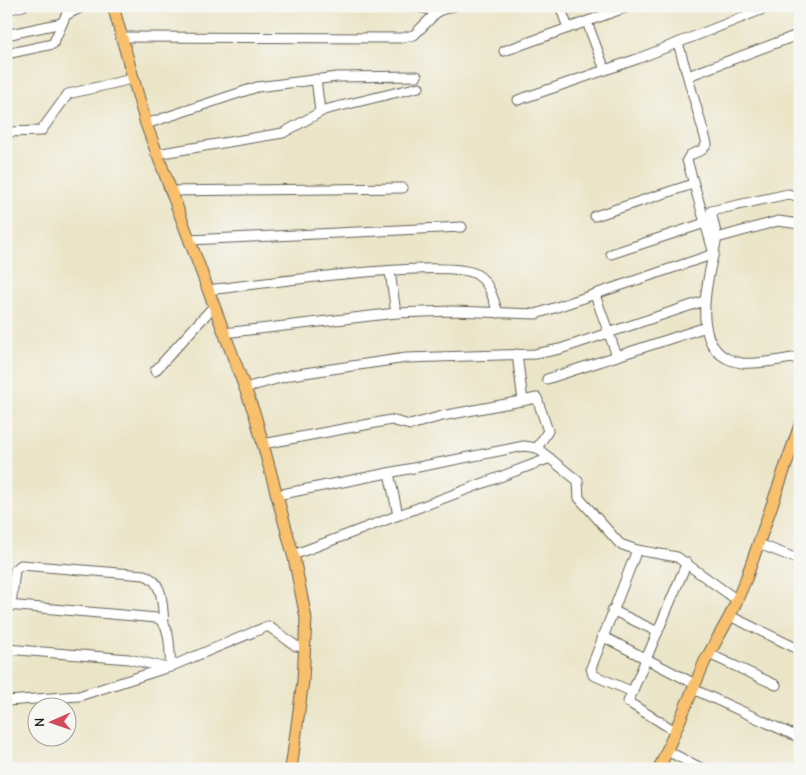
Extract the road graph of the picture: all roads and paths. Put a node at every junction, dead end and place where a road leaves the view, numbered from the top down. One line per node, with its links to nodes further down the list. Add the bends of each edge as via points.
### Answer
1 (23, 6): 9 (street)
2 (84, 6): 11 (street, via 68,13)
3 (113, 6): 16 (main road)
4 (413, 6): 10 (street)
5 (454, 6): 10 (street)
6 (560, 6): 13 (street)
7 (630, 6): 12 (street)
8 (771, 6): 17 (street)
9 (6, 10)
10 (438, 11): 16 (street, via 414,35 401,38)
11 (62, 22): 15 (street); 19 (street, via 53,44)
12 (587, 22): 13 (street); 20 (street)
13 (568, 28): 18 (street)
14 (800, 34): 22 (street)
15 (6, 35)
16 (120, 37): 23 (main road)
17 (678, 43): 20 (street); 22 (street)
18 (504, 51)
19 (6, 54)
20 (605, 70): 26 (street)
21 (416, 76): 24 (street)
22 (688, 76): 31 (street, via 707,144 688,157)
23 (132, 79): 28 (main road); 29 (street, via 68,94 41,131)
24 (316, 79): 27 (street); 28 (street, via 249,89)
25 (419, 87): 27 (street)
26 (518, 100)
27 (320, 111): 30 (street, via 283,133)
28 (146, 124): 30 (main road)
29 (6, 132)
30 (156, 154): 33 (main road)
31 (693, 184): 35 (street); 36 (street)
32 (403, 188): 33 (street)
33 (170, 191): 40 (main road)
34 (800, 197): 39 (street, via 788,194 712,211)
35 (596, 216)
36 (704, 223): 41 (street); 42 (street)
37 (800, 224): 39 (street, via 778,221)
38 (462, 227): 40 (street)
39 (717, 238): 42 (street)
40 (189, 240): 44 (main road)
41 (610, 254)
42 (714, 254): 45 (street); 46 (street)
43 (390, 272): 44 (street); 48 (street); 49 (street, via 440,268 475,273 486,281)
44 (208, 290): 47 (main road)
45 (595, 295): 49 (street, via 536,314); 52 (street)
46 (704, 301): 50 (street); 52 (street)
47 (213, 307): 51 (main road); 56 (street)
48 (396, 312): 49 (street, via 452,310); 51 (street)
49 (498, 313)
50 (706, 327): 54 (street); 55 (street, via 706,335 723,358 743,363)
51 (224, 333): 58 (main road)
52 (608, 333): 53 (street, via 560,349); 54 (street)
53 (517, 354): 58 (street, via 406,358 291,375); 59 (street)
54 (617, 356): 57 (street)
55 (800, 357)
56 (155, 372)
57 (547, 379)
58 (245, 388): 61 (main road)
59 (523, 401): 61 (street, via 442,416 410,426 391,420); 62 (street, via 537,398 548,431)
60 (800, 425): 67 (main road)
61 (263, 444): 65 (main road)
62 (537, 448): 63 (street); 64 (street, via 524,446)
63 (550, 458): 66 (street); 68 (street, via 578,481 579,498 620,544)
64 (389, 473): 65 (street); 66 (street)
65 (277, 495): 69 (main road)
66 (398, 515): 69 (street)
67 (759, 544): 70 (street); 72 (main road)
68 (637, 550): 71 (street); 74 (street)
69 (293, 555): 79 (main road, via 306,618)
70 (799, 558)
71 (688, 562): 72 (street); 77 (street)
72 (739, 596): 75 (main road)
73 (9, 605): 76 (street, via 154,618); 76 (street, via 15,570 21,565 144,575 158,584)
74 (612, 610): 77 (street); 78 (street)
75 (730, 616): 80 (street); 82 (main road)
76 (164, 622): 85 (street)
77 (658, 632): 83 (street)
78 (602, 636): 83 (street); 88 (street, via 591,668 593,675)
79 (305, 647): 85 (street, via 295,645 268,626); 93 (main road)
80 (796, 648)
81 (7, 649): 84 (street); 85 (street, via 129,659)
82 (709, 654): 86 (street); 87 (main road)
83 (647, 659): 87 (street); 88 (street)
84 (6, 667)
85 (169, 668): 89 (street, via 79,696)
86 (776, 685)
87 (694, 687): 90 (main road); 91 (street)
88 (633, 692): 90 (street, via 628,702)
89 (6, 701)
90 (675, 731): 92 (main road)
91 (800, 738)
92 (667, 751): 94 (main road); 95 (street)
93 (291, 769)
94 (659, 769)
95 (703, 769)

